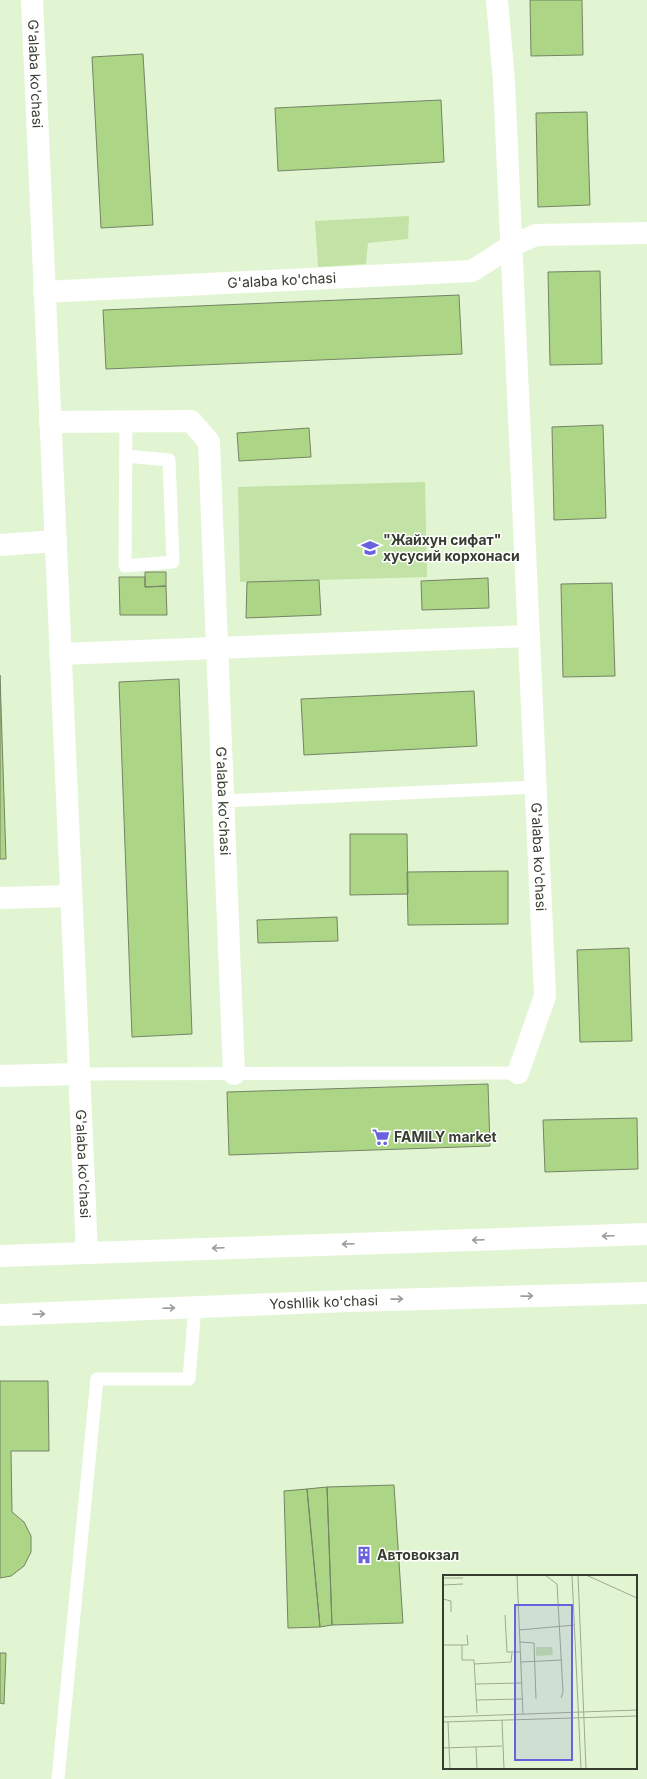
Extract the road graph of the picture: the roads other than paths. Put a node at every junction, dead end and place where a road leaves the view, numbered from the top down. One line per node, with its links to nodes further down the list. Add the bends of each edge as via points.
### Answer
1 (32, 0): 5 (street, G'alaba ko'chasi)
2 (497, 0): 4 (street, G'alaba ko'chasi, via 504,82)
3 (647, 233): 4 (street, G'alaba ko'chasi, via 536,235)
4 (511, 246): 5 (street, G'alaba ko'chasi, via 472,271); 11 (street, G'alaba ko'chasi)
5 (44, 292): 6 (street, G'alaba ko'chasi)
6 (50, 422): 7 (street, G'alaba ko'chasi); 9 (street, G'alaba ko'chasi)
7 (126, 422): 8 (lane); 12 (street, G'alaba ko'chasi, via 191,422 209,442)
8 (126, 456): 8 (lane, via 125,566 173,562 169,460)
9 (56, 541): 10 (street); 13 (street, G'alaba ko'chasi)
10 (0, 544)
11 (529, 636): 12 (street); 14 (street, G'alaba ko'chasi)
12 (217, 648): 13 (street); 15 (street, G'alaba ko'chasi)
13 (60, 654): 16 (street, G'alaba ko'chasi)
14 (536, 787): 15 (lane); 18 (street, G'alaba ko'chasi, via 545,996)
15 (224, 801): 20 (street, G'alaba ko'chasi)
16 (71, 896): 17 (street); 19 (street, G'alaba ko'chasi)
17 (0, 898)
18 (518, 1073): 20 (lane)
19 (79, 1074): 20 (lane); 21 (street); 23 (street, G'alaba ko'chasi)
20 (234, 1074)
21 (0, 1076)
22 (647, 1234): 23 (street, one-way to 23)
23 (87, 1253): 24 (street)
24 (0, 1256)
25 (647, 1293): 26 (street, Yoshllik ko'chasi, one-way to 25)
26 (195, 1307): 27 (street, Yoshllik ko'chasi, one-way to 26); 28 (lane, via 189,1379 97,1379)
27 (0, 1315)
28 (58, 1779)

